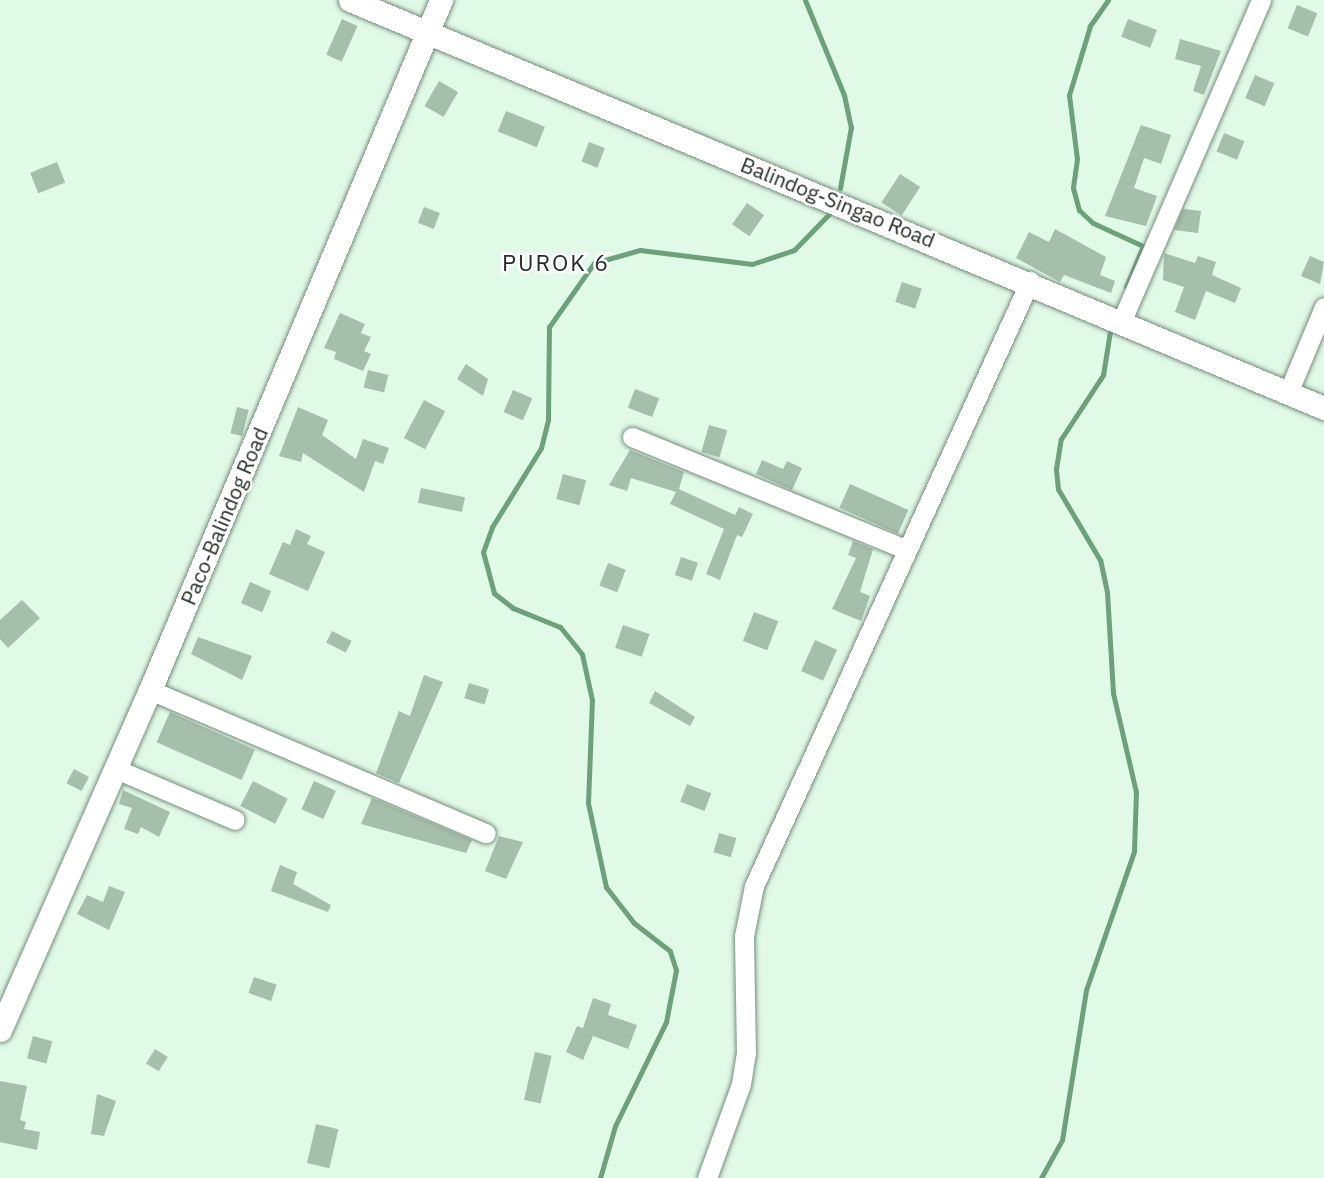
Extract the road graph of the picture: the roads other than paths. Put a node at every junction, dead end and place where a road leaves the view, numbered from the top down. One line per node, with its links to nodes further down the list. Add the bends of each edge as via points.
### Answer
1 (350, 0): 4 (street, Balindog-Singao Road)
2 (441, 0): 4 (street, Paco-Balindog Road)
3 (1261, 0): 7 (street)
4 (428, 33): 5 (street, Balindog-Singao Road); 12 (street, Paco-Balindog Road)
5 (1030, 281): 7 (street, Balindog-Singao Road); 11 (street)
6 (1324, 307): 8 (street)
7 (1122, 320): 8 (street, Balindog-Singao Road)
8 (1288, 393): 9 (street, Balindog-Singao Road)
9 (1324, 408)
10 (632, 437): 11 (street)
11 (905, 549): 17 (street, via 754,886 744,936 746,1053 741,1084)
12 (150, 690): 13 (street, Paco-Balindog Road); 15 (street)
13 (116, 769): 14 (street); 16 (street, Paco-Balindog Road)
14 (235, 820)
15 (486, 833)
16 (0, 1030)
17 (707, 1178)

